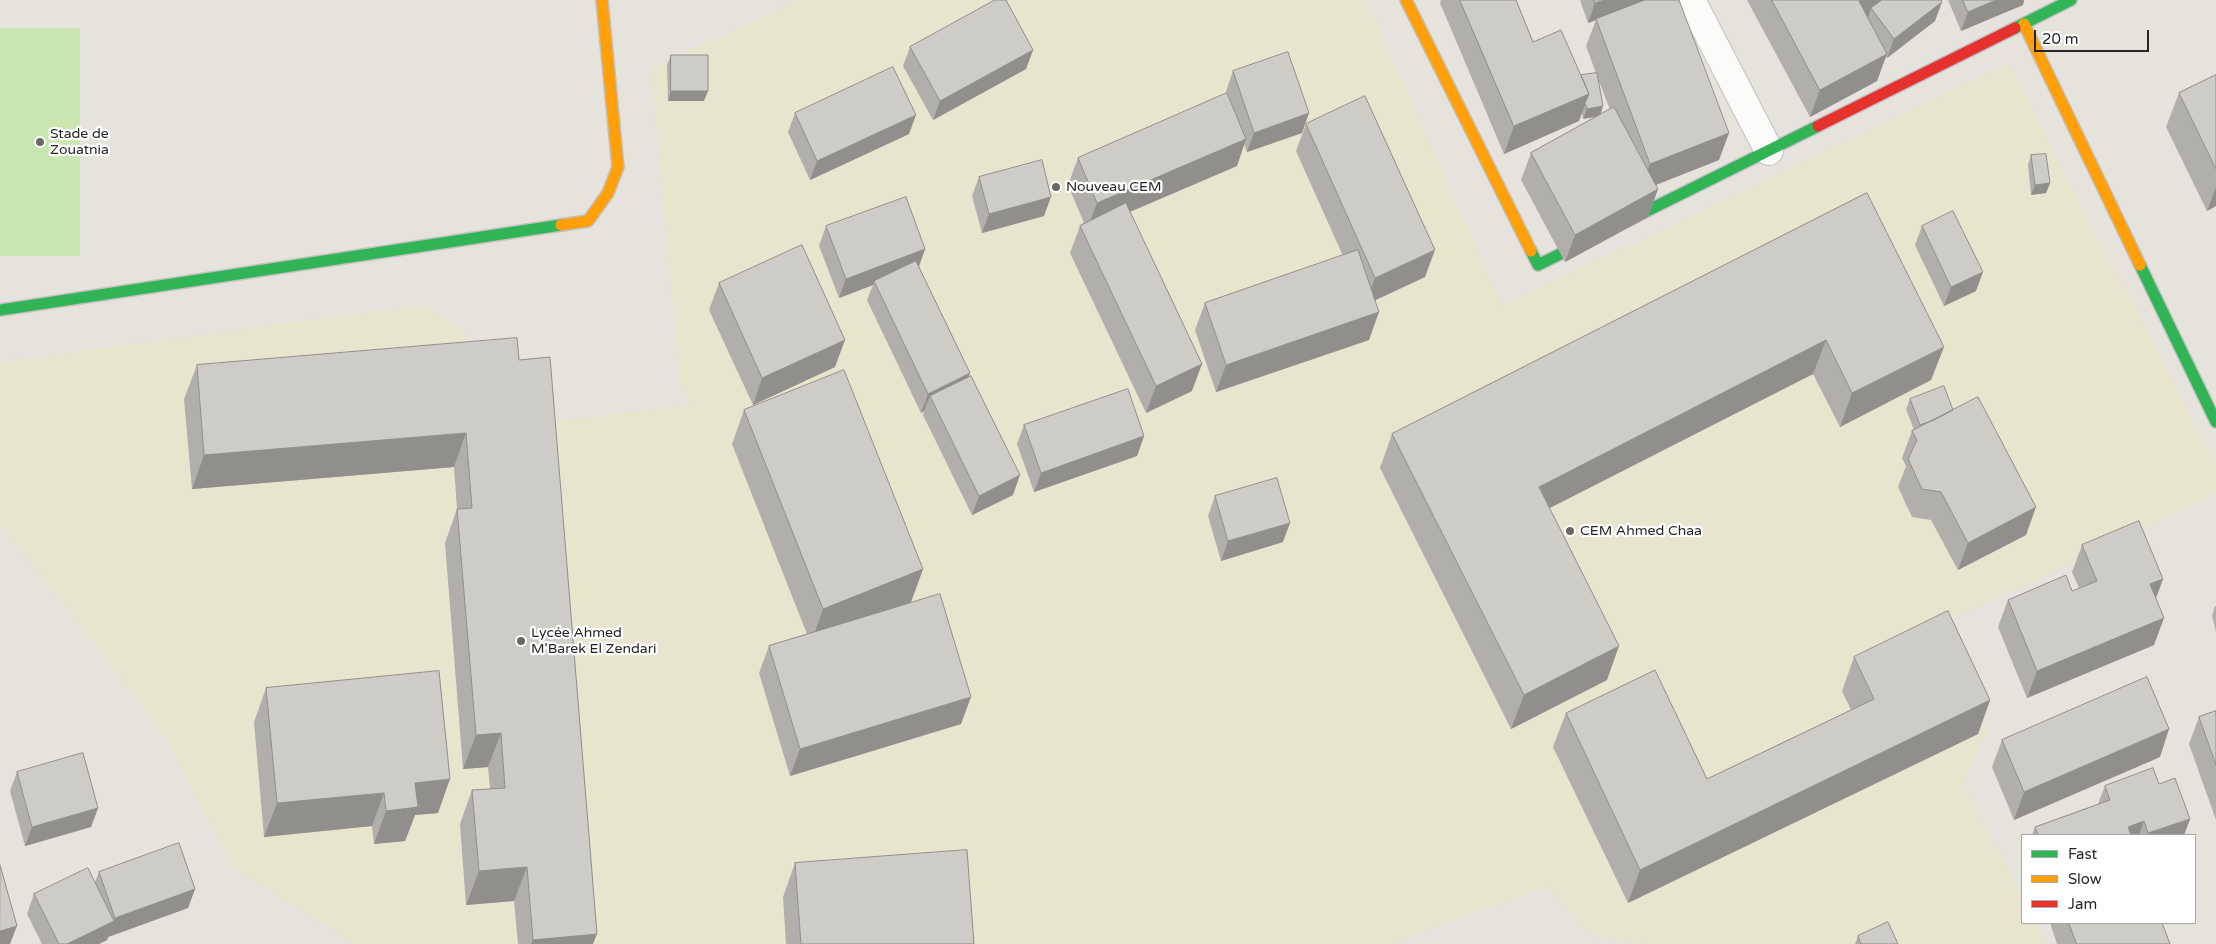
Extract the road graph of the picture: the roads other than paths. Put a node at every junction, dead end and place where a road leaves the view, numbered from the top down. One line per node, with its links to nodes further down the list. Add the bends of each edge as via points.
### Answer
1 (602, 0): 7 (street, via 618,167 608,193 588,221)
2 (1406, 0): 6 (street, via 1538,265)
3 (1691, 0): 6 (street)
4 (2071, 0): 5 (street)
5 (2024, 24): 6 (street); 8 (street)
6 (1769, 150)
7 (0, 310)
8 (2216, 422)

